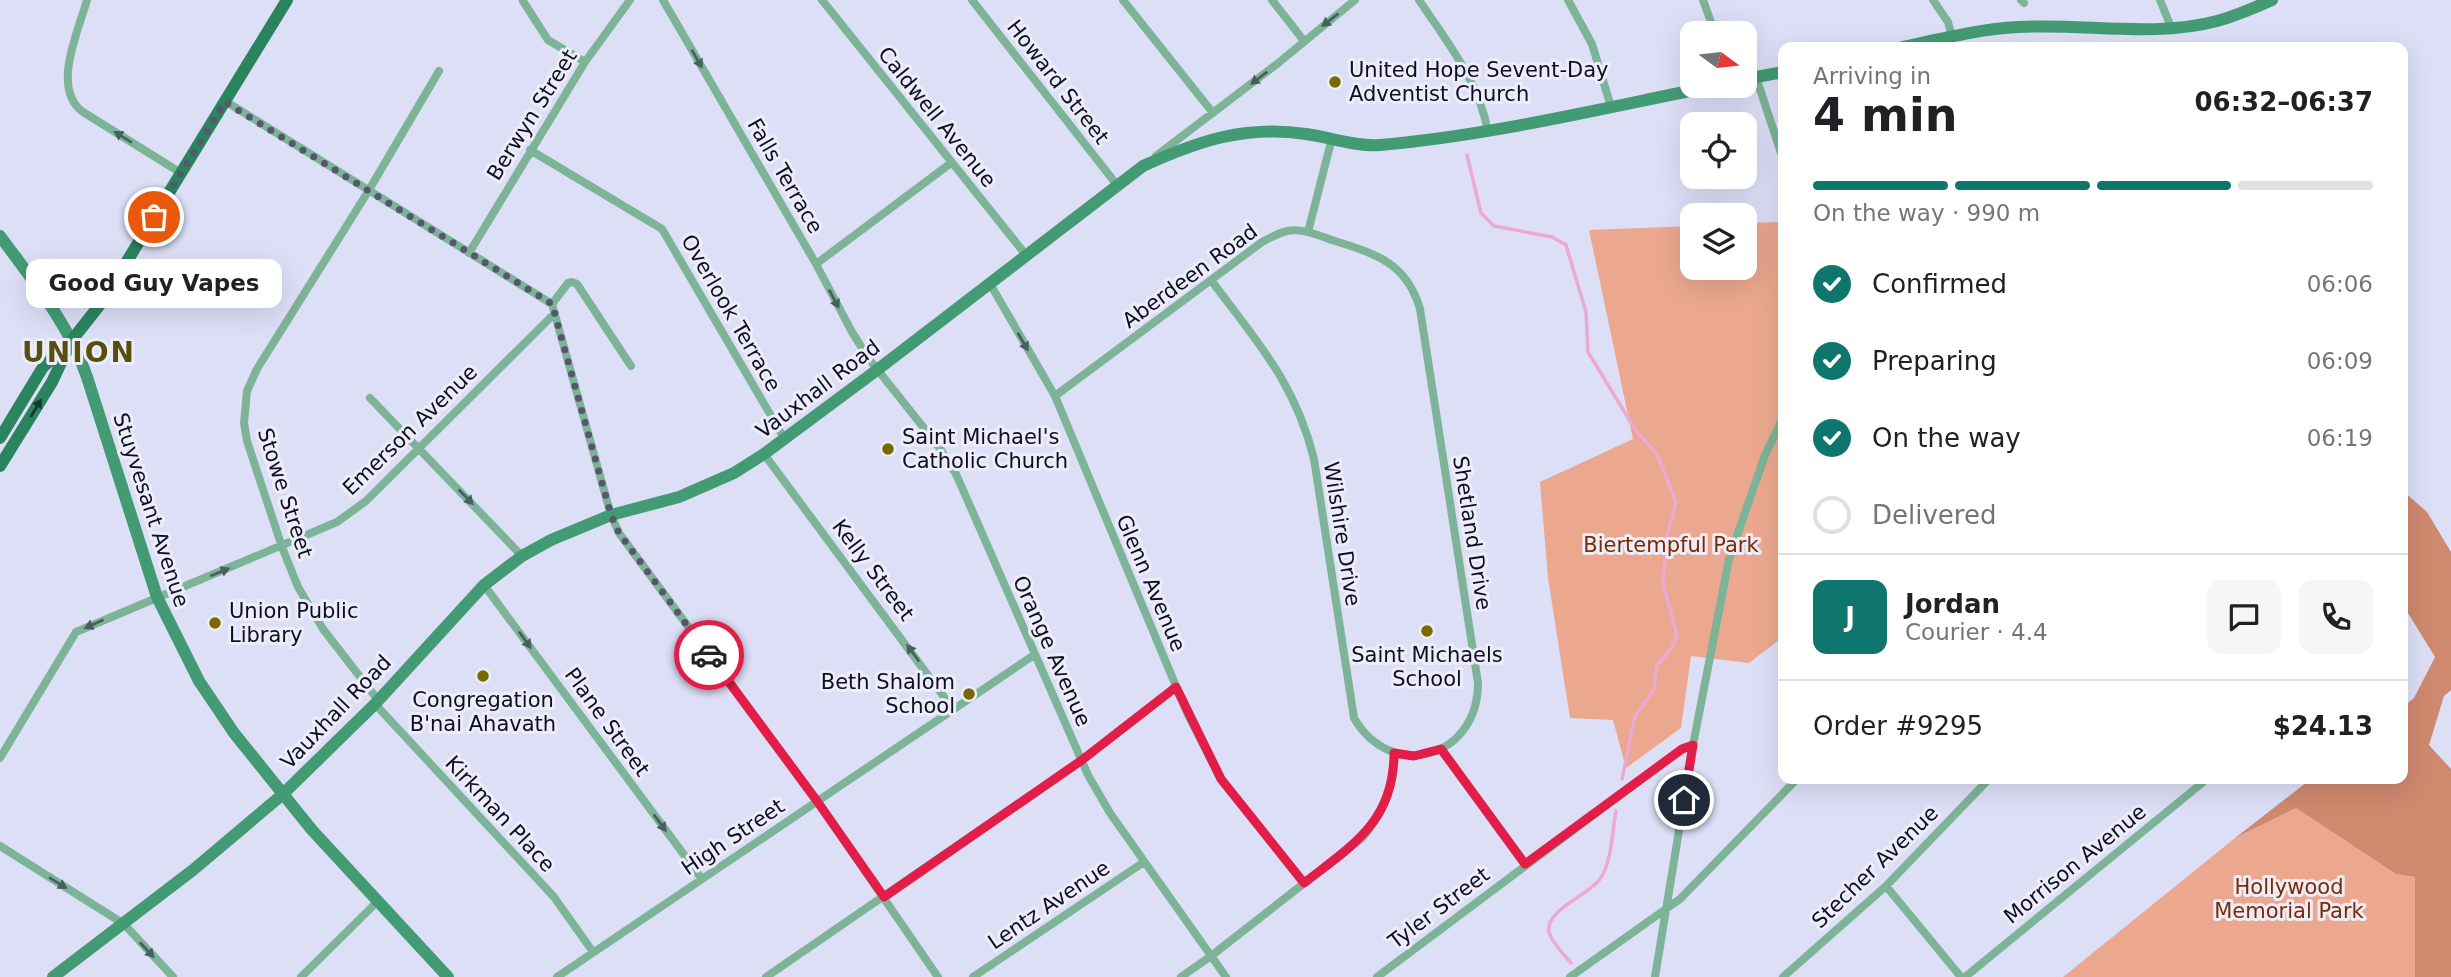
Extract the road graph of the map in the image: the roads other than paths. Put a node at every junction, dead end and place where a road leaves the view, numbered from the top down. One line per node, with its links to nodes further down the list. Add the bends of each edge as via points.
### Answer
1 (87, 0): 37 (street, one-way to 1, via 84,113 71,99 67,74)
2 (287, 0): 28 (main road)
3 (630, 0): 22 (street, Berwyn Street)
4 (663, 0): 44 (street, Falls Terrace, one-way to 44)
5 (822, 0): 35 (street, Caldwell Avenue)
6 (972, 0): 38 (street, Howard Street)
7 (1123, 0): 30 (street)
8 (1272, 0): 20 (street)
9 (1355, 0): 20 (street, one-way to 20)
10 (1419, 0): 31 (street, via 1476,88)
11 (1568, 0): 29 (street, via 1592,44)
12 (1703, 0): 17 (street)
13 (1933, 0): 19 (street)
14 (2160, 0): 18 (street)
15 (2272, 0): 18 (street, via 2215,22)
16 (523, 1): 22 (street, via 548,40)
17 (1711, 21)
18 (2171, 27): 19 (street, via 2016,27)
19 (1952, 37): 21 (street)
20 (1304, 41): 30 (street, one-way to 30)
21 (1927, 42)
22 (585, 62): 34 (street, Berwyn Street)
23 (439, 71): 39 (street, Stowe Street)
24 (1778, 73): 25 (street)
25 (1757, 77)
26 (1680, 93): 29 (street, Vauxhall Road)
27 (1757, 95): 33 (street)
28 (225, 102): 37 (main road); 39 (street)
29 (1611, 107): 31 (street, Vauxhall Road)
30 (1213, 113): 36 (street)
31 (1488, 132): 32 (street, Vauxhall Road, via 1375,145)
32 (1332, 138): 36 (street, Vauxhall Road, via 1252,131 1213,138); 40 (street)
33 (1778, 147)
34 (530, 150): 42 (street, Berwyn Street); 55 (street, Overlook Terrace, via 662,229)
35 (951, 163): 43 (street, Caldwell Avenue); 44 (street)
36 (1143, 166): 38 (street, Vauxhall Road)
37 (181, 173): 48 (main road, via 102,302)
38 (1117, 185): 43 (street, Vauxhall Road)
39 (369, 190): 42 (street); 60 (street, Stowe Street, via 247,391 243,414 247,441)
40 (1308, 232): 45 (street, Aberdeen Road, via 1289,231 1262,242); 69 (street, Shetland Drive, via 1389,262 1406,279 1420,309 1478,683 1477,703 1466,728)
41 (0, 236): 48 (street, Stuyvesant Avenue)
42 (469, 253): 47 (street)
43 (1026, 255): 46 (street, Vauxhall Road)
44 (816, 264): 50 (street, Falls Terrace, one-way to 50)
45 (1211, 280): 51 (street, Aberdeen Road); 70 (street, Wilshire Drive, via 1274,364 1298,408 1314,459 1352,713 1370,739)
46 (989, 282): 50 (street, Vauxhall Road); 51 (street, Glenn Avenue, one-way to 51)
47 (554, 308): 49 (street, Emerson Avenue, via 568,283 577,284); 56 (street, Emerson Avenue); 59 (street)
48 (72, 340): 54 (main road, via 43,367); 58 (main road, one-way to 48); 63 (street, Stuyvesant Avenue)
49 (631, 366)
50 (877, 370): 55 (street, Vauxhall Road); 64 (street, Orange Avenue, via 956,474)
51 (1055, 397): 65 (street, Glenn Avenue)
52 (370, 398): 56 (street)
53 (1778, 428): 68 (street, via 1729,559)
54 (0, 438)
55 (784, 438): 57 (street, Vauxhall Road)
56 (419, 448): 60 (street, Emerson Avenue, via 347,515); 61 (street, one-way to 61)
57 (764, 454): 59 (street, Vauxhall Road, via 696,491); 67 (street, Kelly Street, one-way to 57)
58 (0, 466)
59 (611, 515): 61 (street, Vauxhall Road); 77 (street, via 619,533)
60 (282, 547): 63 (street, Emerson Avenue, one-way to 60); 66 (street, Stowe Street, via 298,587 323,629)
61 (522, 556): 62 (street, Vauxhall Road)
62 (484, 585): 66 (street, Vauxhall Road); 81 (street, Plane Street, one-way to 81)
63 (157, 597): 71 (street, Emerson Avenue, one-way to 71, via 76,632); 76 (street, Stuyvesant Avenue, via 199,681)
64 (1034, 655): 67 (street, High Street); 72 (street, Orange Avenue)
65 (1176, 687): 72 (street); 82 (street, Glenn Avenue, via 1221,779)
66 (376, 702): 76 (street, Vauxhall Road); 88 (street, Kirkman Place, via 554,897)
67 (953, 709): 77 (street, High Street)
68 (1693, 745): 80 (street, Tyler Street); 86 (street)
69 (1441, 749): 70 (street, via 1414,756); 80 (street)
70 (1394, 753): 82 (street, via 1390,788 1376,820 1355,844)
71 (0, 758)
72 (1082, 760): 79 (street, Orange Avenue, via 1110,814); 84 (street)
73 (1792, 784): 86 (street)
74 (1984, 784): 83 (street, Stecher Avenue)
75 (2201, 784): 104 (street, Morrison Avenue)
76 (283, 794): 85 (street, Stuyvesant Avenue); 87 (street, Vauxhall Road)
77 (817, 801): 81 (street, High Street); 84 (street)
78 (0, 846): 87 (street, one-way to 87)
79 (1144, 862): 89 (street, Orange Avenue); 97 (street, Lentz Avenue)
80 (1525, 864): 100 (street, Tyler Street)
81 (702, 879): 88 (street, High Street)
82 (1304, 883): 89 (street)
83 (1886, 886): 103 (street, Stecher Avenue); 104 (street)
84 (884, 897): 95 (street); 96 (street)
85 (378, 901): 92 (street); 93 (street, Stuyvesant Avenue)
86 (1667, 909): 101 (street); 102 (street)
87 (122, 923): 90 (street, Vauxhall Road); 91 (street, one-way to 91)
88 (593, 952): 94 (street, High Street)
89 (1211, 956): 98 (street); 99 (street, Orange Avenue)
90 (53, 977)
91 (173, 977)
92 (301, 977)
93 (448, 977)
94 (557, 977)
95 (766, 977)
96 (938, 977)
97 (974, 977)
98 (1181, 977)
99 (1226, 977)
100 (1377, 977)
101 (1570, 977)
102 (1655, 977)
103 (1783, 977)
104 (1963, 977)

